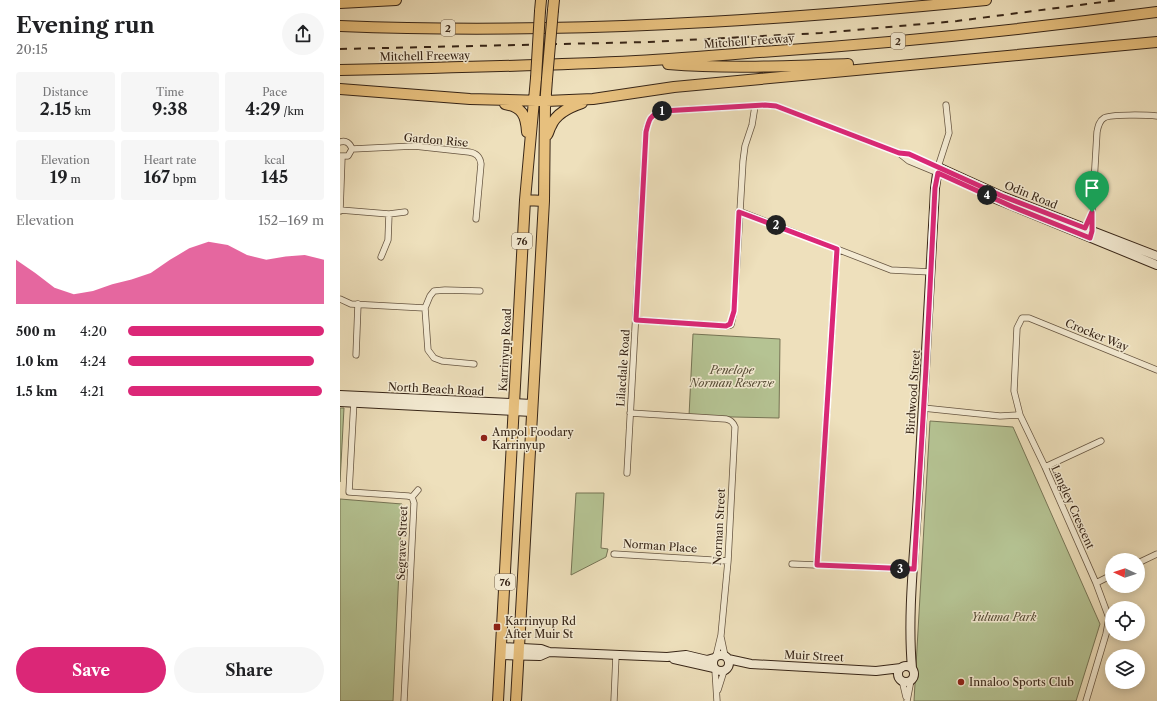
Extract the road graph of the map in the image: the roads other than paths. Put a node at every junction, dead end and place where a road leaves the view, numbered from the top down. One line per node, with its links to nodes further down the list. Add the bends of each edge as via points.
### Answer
1 (396, 0): 5 (highway)
2 (541, 0): 15 (highway, Karrinyup Road / 76, bridge)
3 (554, 0): 16 (highway, 76, bridge)
4 (986, 0): 7 (highway, Mitchell Freeway / 2, via 823,14 640,25 439,28)
5 (340, 3)
6 (1157, 12): 9 (highway, Mitchell Freeway / 2, via 825,48)
7 (340, 26)
8 (1157, 42): 10 (highway)
9 (638, 61): 10 (highway, via 702,67 747,67); 11 (highway, Mitchell Freeway / 2)
10 (944, 61): 14 (highway, via 674,87)
11 (340, 70)
12 (340, 89): 13 (highway)
13 (470, 99): 15 (highway); 25 (highway, via 507,104 522,112 527,130)
14 (593, 99): 16 (highway); 21 (highway, via 565,110 552,123)
15 (534, 101): 16 (highway); 25 (highway, Karrinyup Road / 76)
16 (546, 101): 21 (highway, 76)
17 (765, 105): 19 (street, Lilacdale Road); 26 (street, Odin Road, via 776,106 899,153 909,161)
18 (946, 105): 26 (street, via 949,133)
19 (755, 106): 31 (street, via 745,146); 45 (street, Lilacdale Road, via 663,111 650,118 646,132)
20 (1157, 116): 34 (street, via 1111,116 1104,118 1099,124 1092,212)
21 (544, 141): 28 (highway, 76)
22 (340, 142): 23 (street, via 347,142)
23 (352, 149): 24 (street, via 348,156); 33 (street, Gardon Rise, via 414,146 476,154 480,160)
24 (341, 156): 29 (street)
25 (528, 164): 27 (highway, Karrinyup Road / 76)
26 (938, 170): 34 (street, Odin Road, via 1013,207); 39 (street, Birdwood Street)
27 (524, 200): 28 (highway); 52 (highway, Karrinyup Road / 76)
28 (544, 201): 53 (highway, 76)
29 (340, 211): 32 (street)
30 (405, 212): 32 (street)
31 (739, 212): 35 (street); 45 (street, via 734,311 730,324 726,326)
32 (389, 214): 37 (street, via 388,240)
33 (476, 219)
34 (1087, 233): 36 (street, Odin Road); 38 (street, Odin Road)
35 (837, 249): 39 (street, via 891,270); 67 (street)
36 (1157, 256)
37 (381, 257)
38 (1157, 265)
39 (931, 272): 54 (street, Birdwood Street)
40 (480, 291): 43 (street, via 434,290)
41 (340, 299): 42 (street)
42 (358, 304): 43 (street); 46 (street)
43 (425, 308): 47 (street, via 428,350 434,358)
44 (1029, 318): 48 (street, Crocker Way); 56 (street, Langley Crescent, via 1022,318 1017,328 1014,391)
45 (636, 320): 55 (street, Lilacdale Road)
46 (356, 355)
47 (474, 364)
48 (1157, 370)
49 (340, 395): 50 (street, North Beach Road)
50 (354, 400): 51 (street, North Beach Road); 52 (street, North Beach Road); 61 (street, Segrave Street, via 349,492)
51 (340, 402)
52 (513, 407): 53 (street, North Beach Road); 73 (highway, Karrinyup Road / 76)
53 (532, 408): 74 (highway, 76)
54 (923, 408): 56 (street, via 1000,416); 68 (street, Birdwood Street)
55 (630, 413): 59 (street, Lilacdale Road); 65 (street, Norman Street, via 726,419 732,422 735,427)
56 (1020, 415): 58 (street, Langley Crescent)
57 (1101, 441): 58 (street)
58 (1044, 467): 70 (street, Langley Crescent)
59 (628, 473)
60 (418, 490): 61 (street)
61 (412, 497): 89 (street, Segrave Street, via 414,503)
62 (614, 554): 65 (street, Norman Place)
63 (1157, 554): 64 (street)
64 (1145, 560)
65 (728, 561): 71 (street, Norman Street)
66 (792, 564): 67 (street)
67 (817, 565): 68 (street)
68 (914, 569): 72 (street, Birdwood Street)
69 (1105, 579): 70 (street)
70 (1096, 583): 94 (street, Langley Crescent, via 1109,618)
71 (720, 635): 77 (street, Norman Street); 78 (street, Norman Street)
72 (910, 643): 80 (street, Birdwood Street); 81 (street, Birdwood Street)
73 (501, 651): 74 (street); 90 (highway, Karrinyup Road / 76)
74 (518, 652): 75 (street, via 540,656 549,652); 91 (highway, 76)
75 (616, 655): 76 (street); 92 (street)
76 (667, 657): 77 (street, via 686,655 707,660); 82 (street)
77 (715, 657): 78 (street, via 721,655); 82 (street, via 712,663)
78 (727, 658): 79 (street, Muir Street); 83 (street, via 729,665)
79 (750, 664): 83 (street, Muir Street); 84 (street, Muir Street)
80 (902, 667): 81 (street); 84 (street, Muir Street); 85 (street, via 898,673)
81 (912, 668): 86 (street)
82 (714, 669): 83 (street, via 720,672); 87 (street)
83 (726, 670): 87 (street)
84 (876, 671): 85 (street, Muir Street)
85 (900, 679): 86 (street, via 908,682); 88 (street)
86 (912, 680): 88 (street)
87 (717, 692): 93 (street)
88 (907, 700)
89 (404, 701)
90 (498, 701)
91 (516, 701)
92 (614, 701)
93 (717, 701)
94 (1086, 701)

